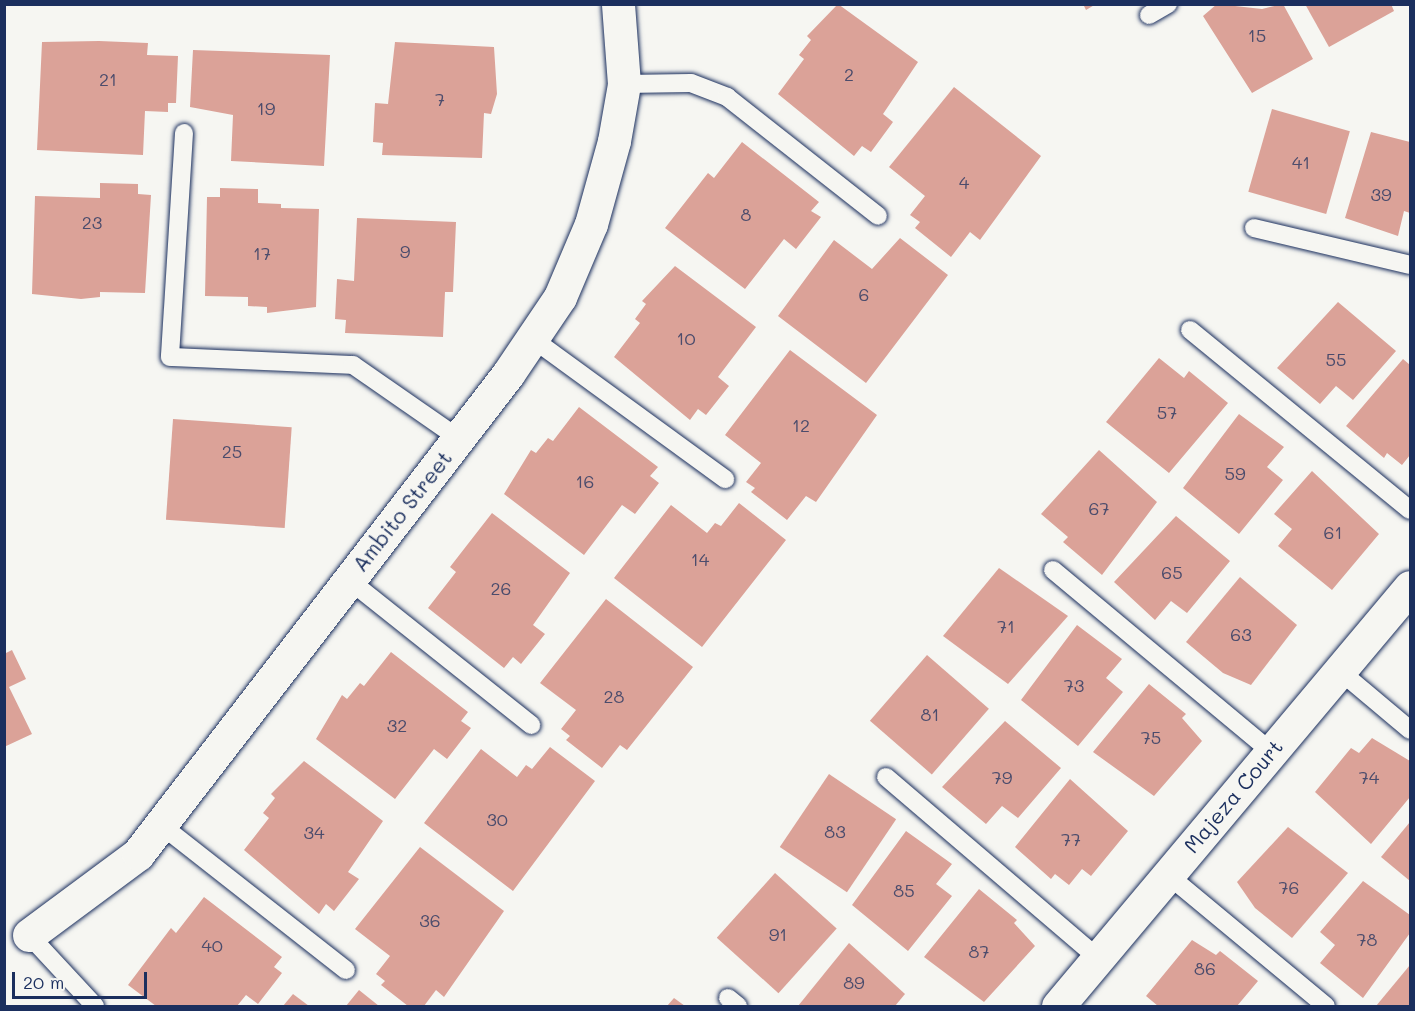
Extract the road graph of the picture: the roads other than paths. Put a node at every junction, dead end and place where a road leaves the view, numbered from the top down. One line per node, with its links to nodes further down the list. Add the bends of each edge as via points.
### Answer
1 (618, 4): 4 (street, Ambito Street)
2 (1168, 4): 3 (lane)
3 (1149, 15)
4 (624, 84): 6 (lane, via 691,83 726,97); 10 (street, Ambito Street, via 591,224 560,297)
5 (184, 133): 11 (lane, via 170,357 353,365)
6 (878, 216)
7 (1254, 228): 8 (lane)
8 (1410, 265)
9 (1190, 330): 13 (lane)
10 (532, 339): 11 (street, Ambito Street); 12 (lane)
11 (458, 438): 15 (street, Ambito Street)
12 (725, 479)
13 (1410, 510)
14 (1053, 570): 20 (lane)
15 (349, 580): 18 (lane); 22 (street, Ambito Street)
16 (1410, 587): 17 (street, Majeza Court)
17 (1341, 672): 19 (lane); 20 (street, Majeza Court)
18 (531, 725)
19 (1410, 730)
20 (1270, 751): 23 (street, Majeza Court)
21 (886, 777): 25 (lane)
22 (161, 825): 24 (street, Ambito Street, via 138,854); 26 (lane)
23 (1168, 875): 25 (street, Majeza Court); 29 (lane)
24 (29, 935): 27 (lane)
25 (1098, 958): 28 (street, Majeza Court)
26 (346, 970)
27 (95, 1006)
28 (1058, 1006)
29 (1326, 1006)

